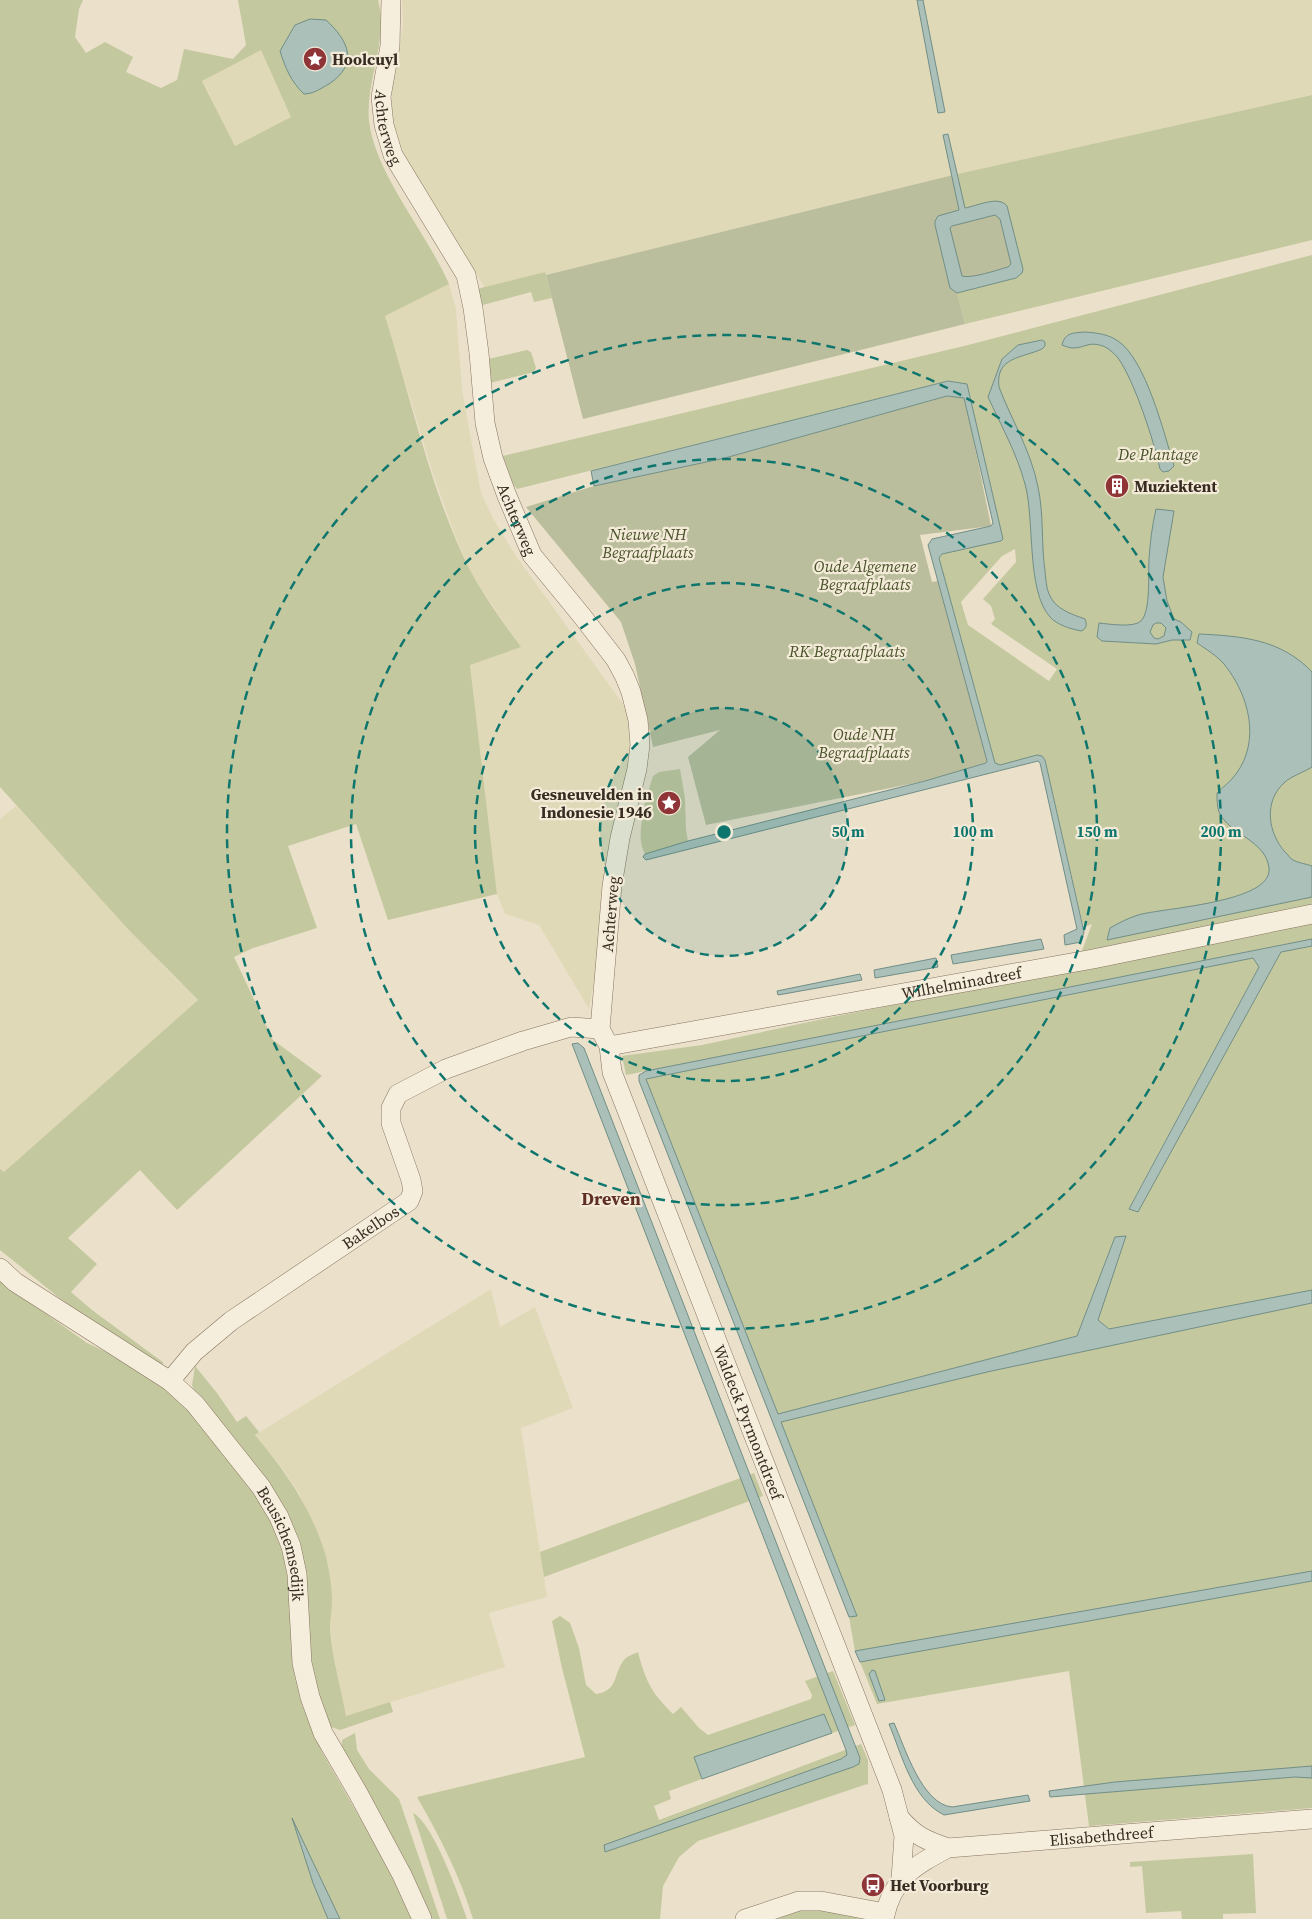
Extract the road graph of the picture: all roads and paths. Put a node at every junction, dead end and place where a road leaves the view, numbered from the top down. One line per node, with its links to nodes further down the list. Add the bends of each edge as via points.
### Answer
1 (391, 0): 3 (street, Achterweg, via 390,46 381,97 384,125 393,156 466,275 479,353 485,423 493,458 532,555 616,660 631,692 638,720 638,769 612,879)
2 (1312, 914): 4 (street, Wilhelminadreef, via 1093,959)
3 (600, 1029): 4 (street, Waldeck Pyrmontdreef); 6 (street, Bakelbos, via 571,1028 523,1041 446,1068 398,1094 391,1108 391,1123 411,1180 413,1191 409,1201 231,1321 194,1352)
4 (610, 1046): 7 (street, Waldeck Pyrmontdreef, via 612,1072 892,1790)
5 (0, 1268): 6 (street, Beusichemsedijk, via 15,1282)
6 (170, 1381): 12 (street, Beusichemsedijk, via 195,1404 241,1461 278,1517 291,1546 297,1574 302,1663 310,1697 324,1733 402,1875)
7 (899, 1816): 9 (street, Waldeck Pyrmontdreef, via 911,1831); 10 (street, Waldeck Pyrmontdreef, via 904,1836)
8 (1312, 1818): 9 (street, Elisabethdreef)
9 (948, 1848): 10 (street, Elisabethdreef, via 911,1868)
10 (901, 1879): 11 (street)
11 (885, 1916): 13 (street, via 821,1901 799,1901)
12 (422, 1919)
13 (745, 1919)

